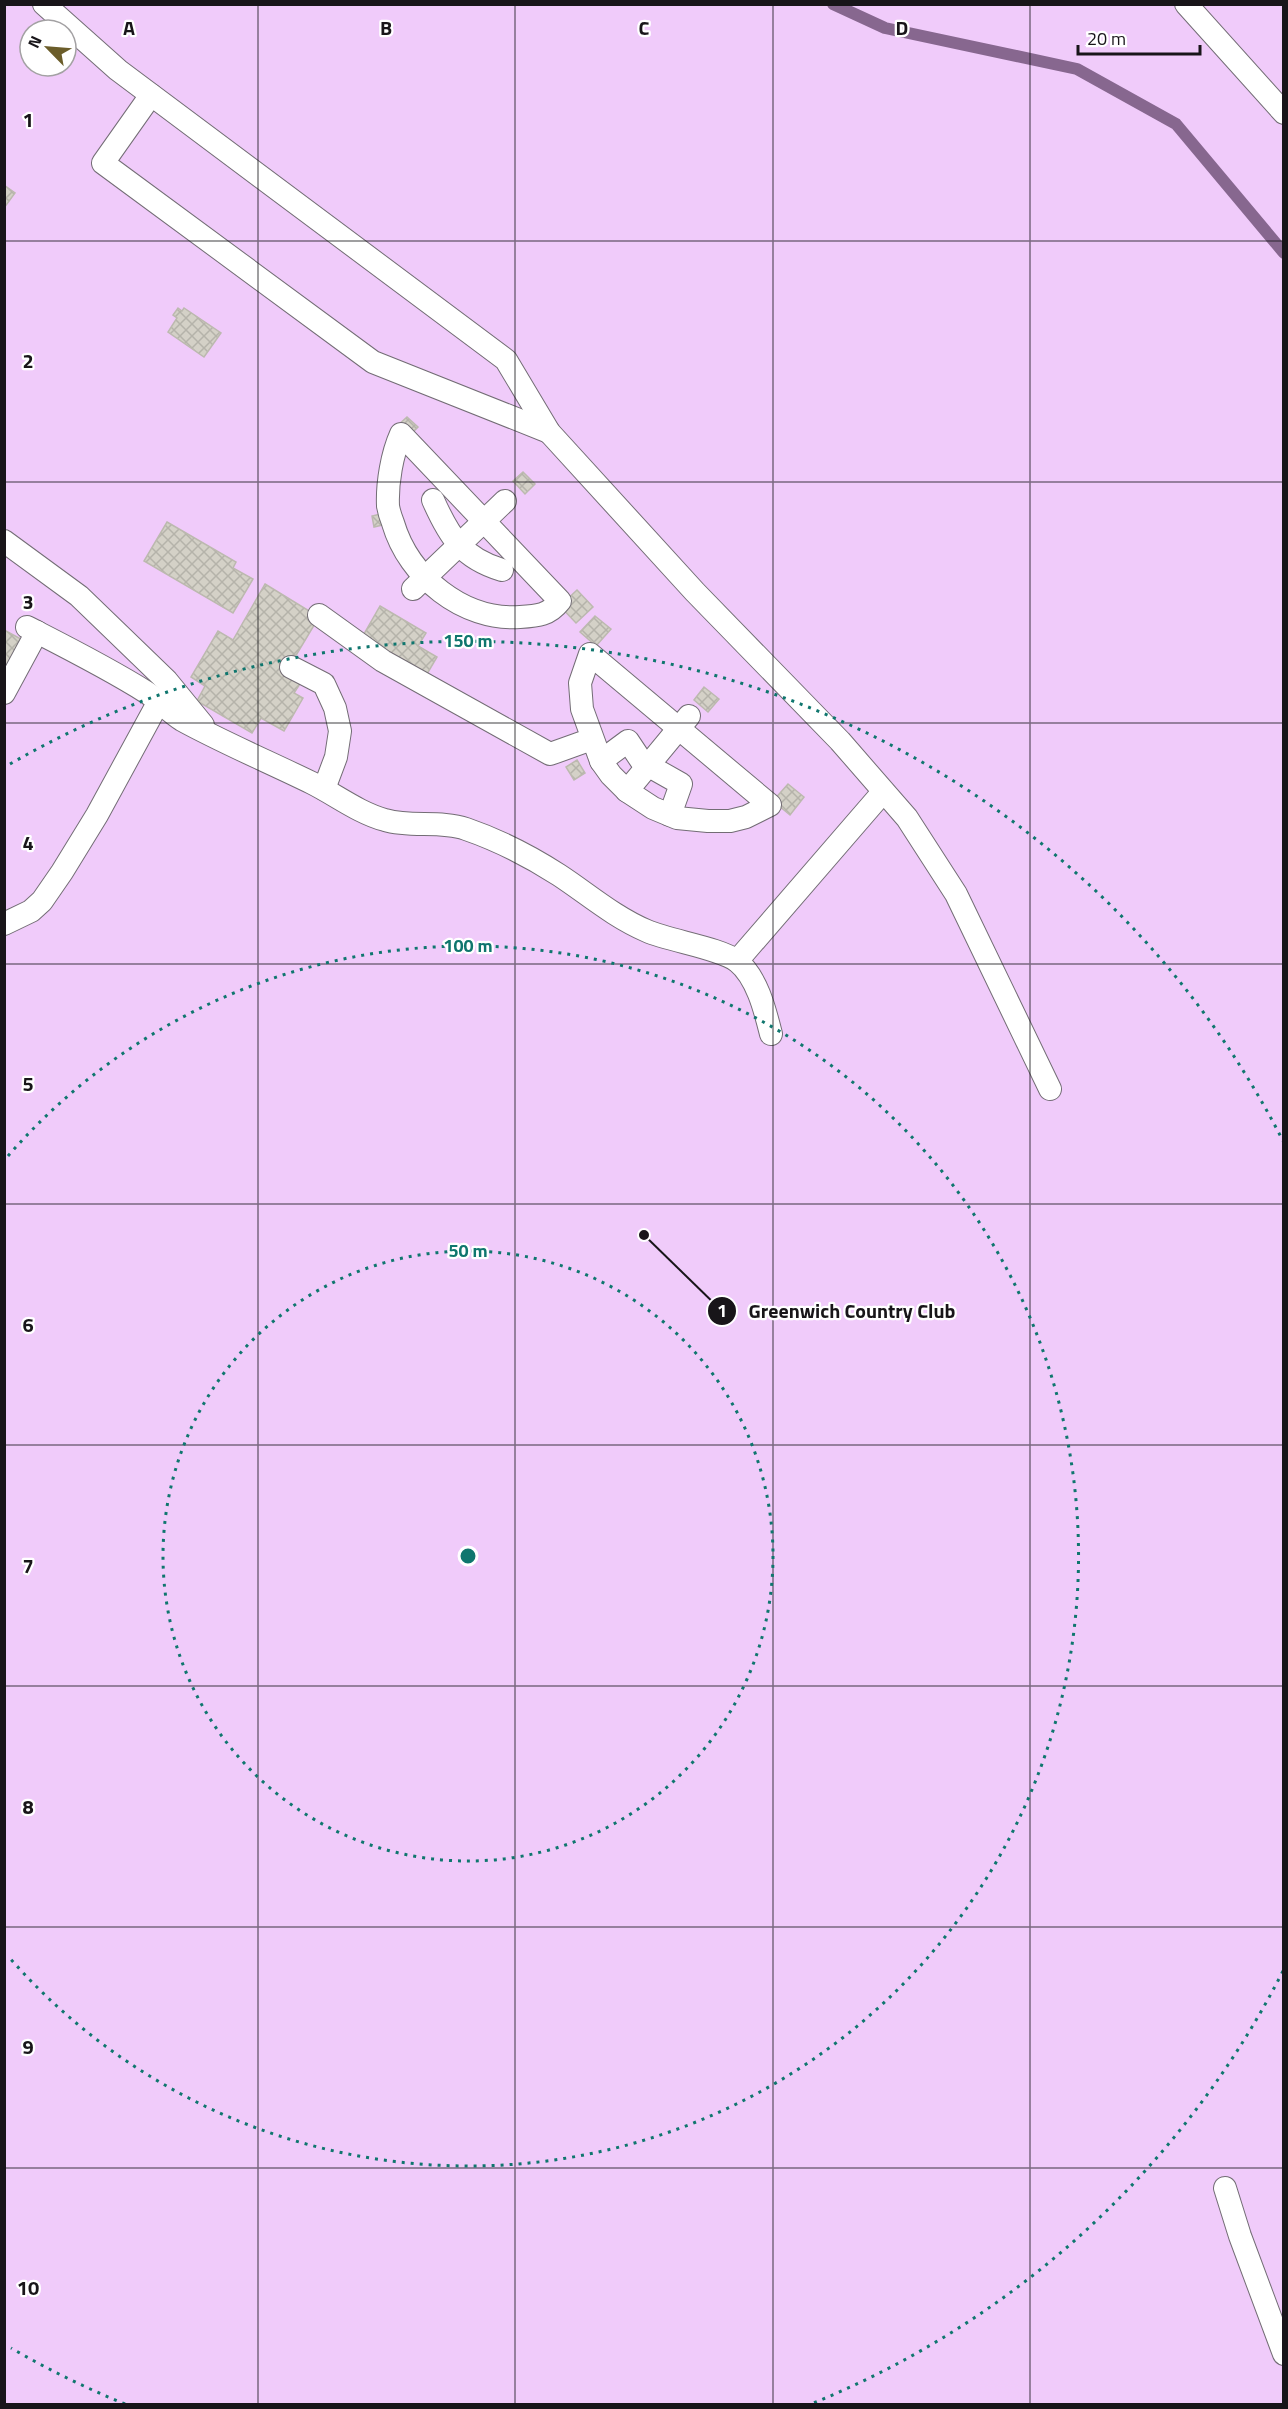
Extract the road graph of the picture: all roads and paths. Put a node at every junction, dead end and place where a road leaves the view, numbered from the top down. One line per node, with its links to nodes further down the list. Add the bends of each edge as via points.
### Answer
1 (44, 4): 3 (lane)
2 (1186, 4): 4 (lane)
3 (151, 95): 5 (lane, via 506,360); 5 (lane, via 103,163 373,362)
4 (1284, 113)
5 (549, 432): 24 (lane, via 695,592 840,741)
6 (433, 500): 10 (lane, via 446,529)
7 (505, 501): 8 (lane)
8 (486, 520): 10 (lane); 12 (lane, via 560,601 553,611 522,618 488,615 467,609); 12 (lane, via 401,434 389,480 388,507 394,533)
9 (4, 541): 18 (lane, via 94,610 167,681)
10 (459, 545): 11 (lane); 12 (lane)
11 (502, 570)
12 (419, 583)
13 (319, 615): 19 (lane, via 383,662 550,754)
14 (291, 667): 22 (lane, via 324,684 336,708 340,731 336,757)
15 (4, 693): 16 (lane, via 32,629 121,676)
16 (159, 703): 18 (lane); 27 (lane, via 97,815 42,901)
17 (684, 722): 19 (lane, via 590,654 580,683 582,709); 20 (lane); 26 (lane, via 770,805 730,821)
18 (206, 731): 22 (lane)
19 (592, 739): 21 (lane)
20 (649, 765): 21 (lane); 23 (lane); 25 (lane); 26 (lane, via 681,783)
21 (606, 768): 23 (lane)
22 (324, 789): 28 (lane, via 385,820 466,829 534,861 622,920)
23 (627, 791): 25 (lane)
24 (883, 792): 28 (lane); 30 (lane, via 908,818 956,894)
25 (647, 804): 26 (lane)
26 (670, 815)
27 (4, 924)
28 (737, 961): 29 (lane, via 753,983)
29 (771, 1034)
30 (1050, 1089)
31 (1225, 2188): 32 (lane)
32 (1284, 2354)

